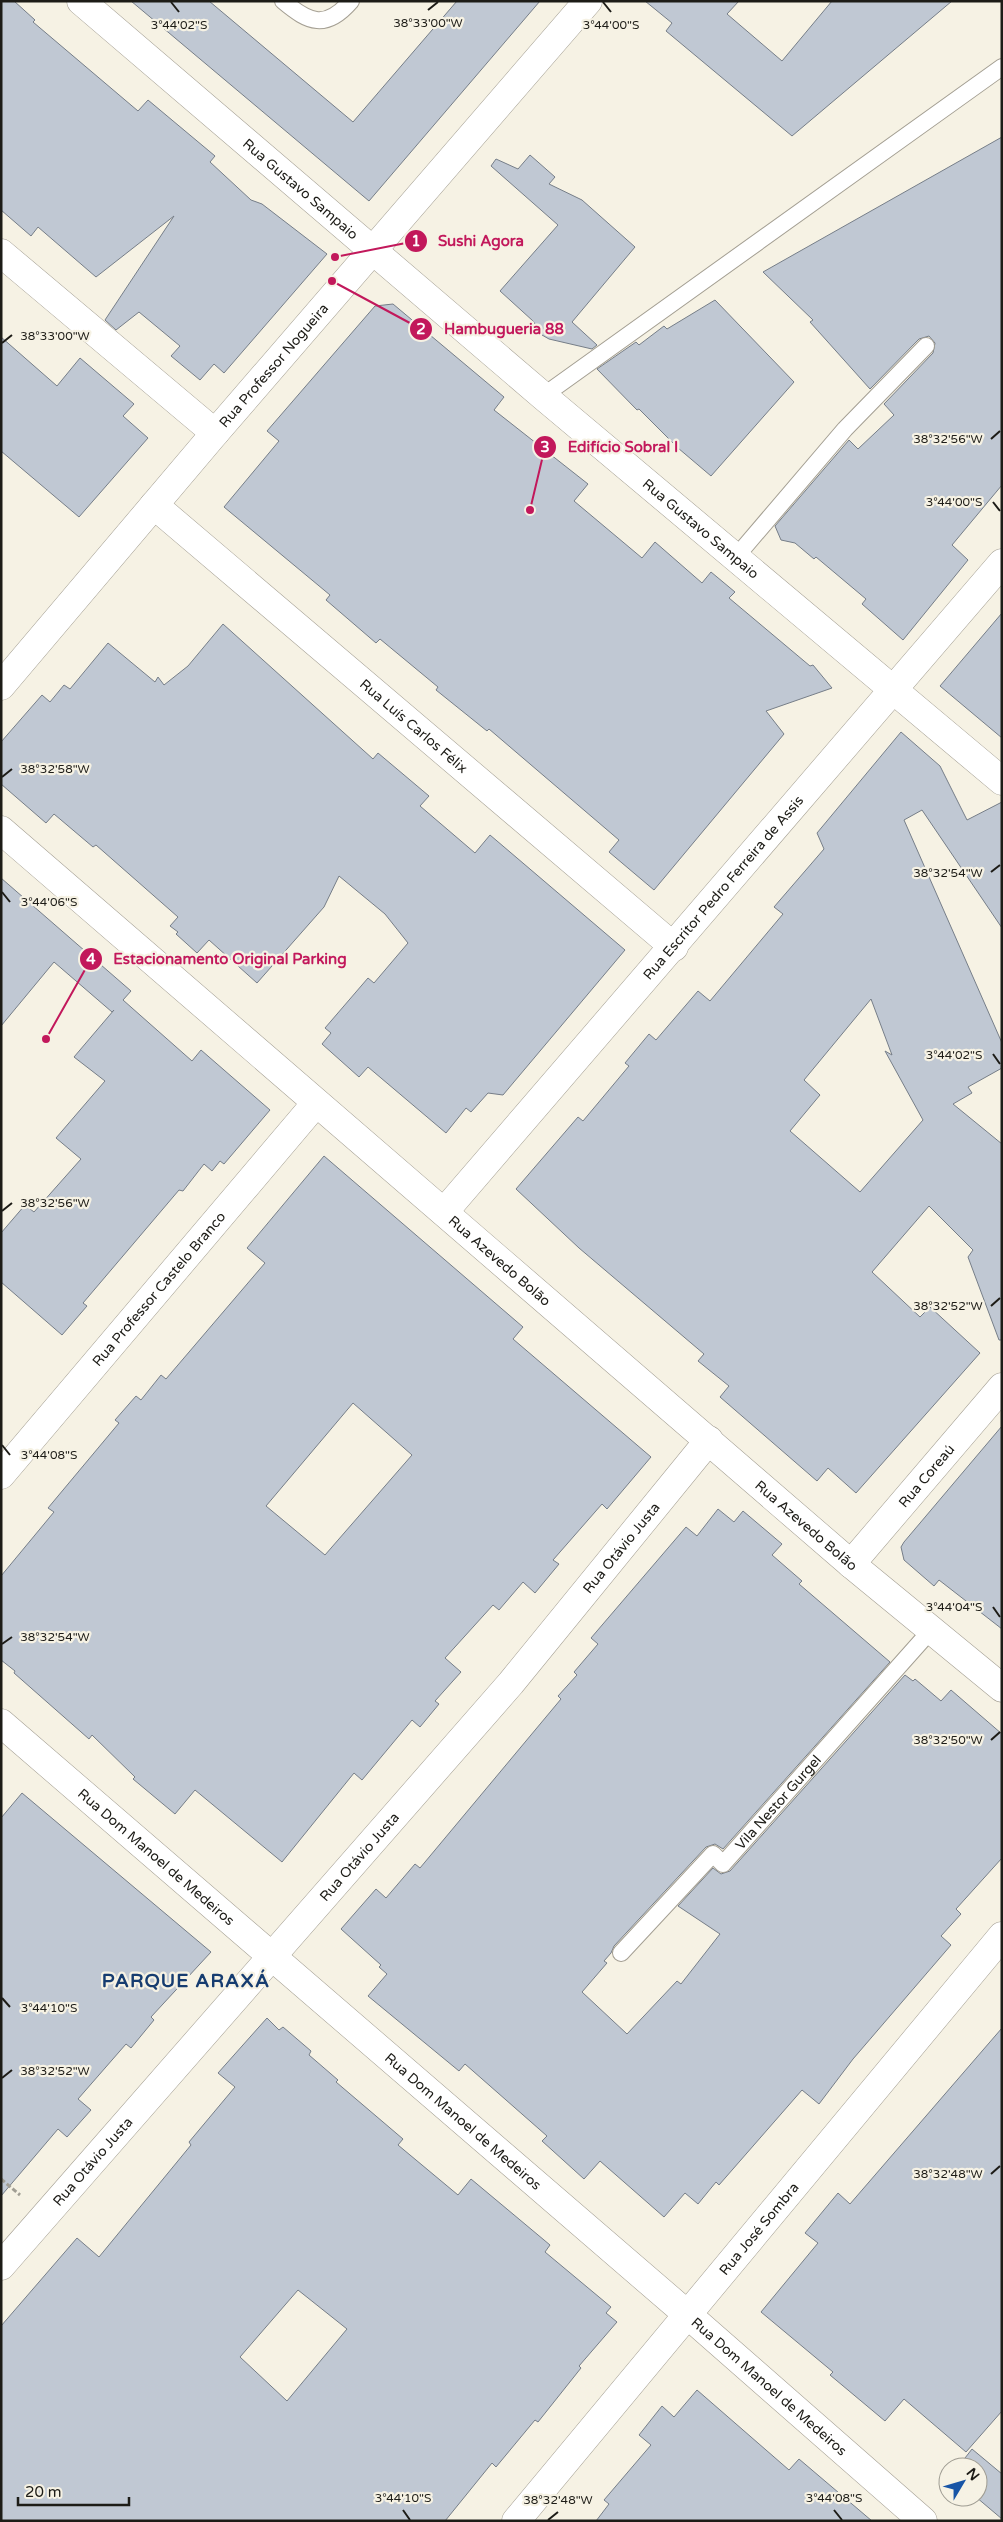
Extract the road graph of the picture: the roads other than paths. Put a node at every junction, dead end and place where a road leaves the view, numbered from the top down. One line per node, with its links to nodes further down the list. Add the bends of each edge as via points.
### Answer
1 (81, 1): 6 (street, Rua Gustavo Sampaio)
2 (283, 1): 3 (lane, via 301,16 317,21 334,18)
3 (351, 1)
4 (588, 1): 6 (street, Rua Professor Nogueira)
5 (1002, 67): 9 (lane)
6 (374, 250): 9 (street, Rua Gustavo Sampaio); 10 (street, Rua Professor Nogueira)
7 (1, 253): 10 (street)
8 (926, 346): 12 (lane, via 845,429)
9 (543, 396): 12 (street, Rua Gustavo Sampaio)
10 (214, 433): 11 (street, Rua Professor Nogueira)
11 (154, 505): 14 (street, Rua Professor Nogueira); 18 (street, Rua Luís Carlos Félix)
12 (735, 558): 15 (street, Rua Gustavo Sampaio)
13 (1002, 563): 15 (street, Rua Escritor Pedro Ferreira de Assis)
14 (1, 686)
15 (893, 690): 16 (street, Rua Gustavo Sampaio); 18 (street, Rua Escritor Pedro Ferreira de Assis)
16 (1002, 781)
17 (1, 830): 19 (street, Rua Azevedo Bolão)
18 (674, 947): 20 (street, Rua Escritor Pedro Ferreira de Assis)
19 (316, 1103): 20 (street, Rua Azevedo Bolão); 23 (street, Rua Professor Castelo Branco)
20 (444, 1212): 22 (street, Rua Azevedo Bolão)
21 (1002, 1387): 24 (street, Rua Coreaú)
22 (709, 1440): 24 (street, Rua Azevedo Bolão); 30 (street, Rua Otávio Justa, via 511,1683)
23 (1, 1475)
24 (851, 1564): 25 (street, Rua Azevedo Bolão)
25 (932, 1629): 26 (street, Rua Azevedo Bolão); 29 (lane, Vila Nestor Gurgel, via 723,1864 713,1854)
26 (1002, 1688)
27 (1, 1723): 30 (street, Rua Dom Manoel de Medeiros)
28 (1002, 1936): 32 (street, Rua José Sombra)
29 (621, 1953)
30 (273, 1956): 31 (street, Rua Otávio Justa); 32 (street, Rua Dom Manoel de Medeiros)
31 (1, 2266)
32 (688, 2315): 33 (street, Rua José Sombra); 34 (street, Rua Dom Manoel de Medeiros)
33 (516, 2521)
34 (923, 2521)

